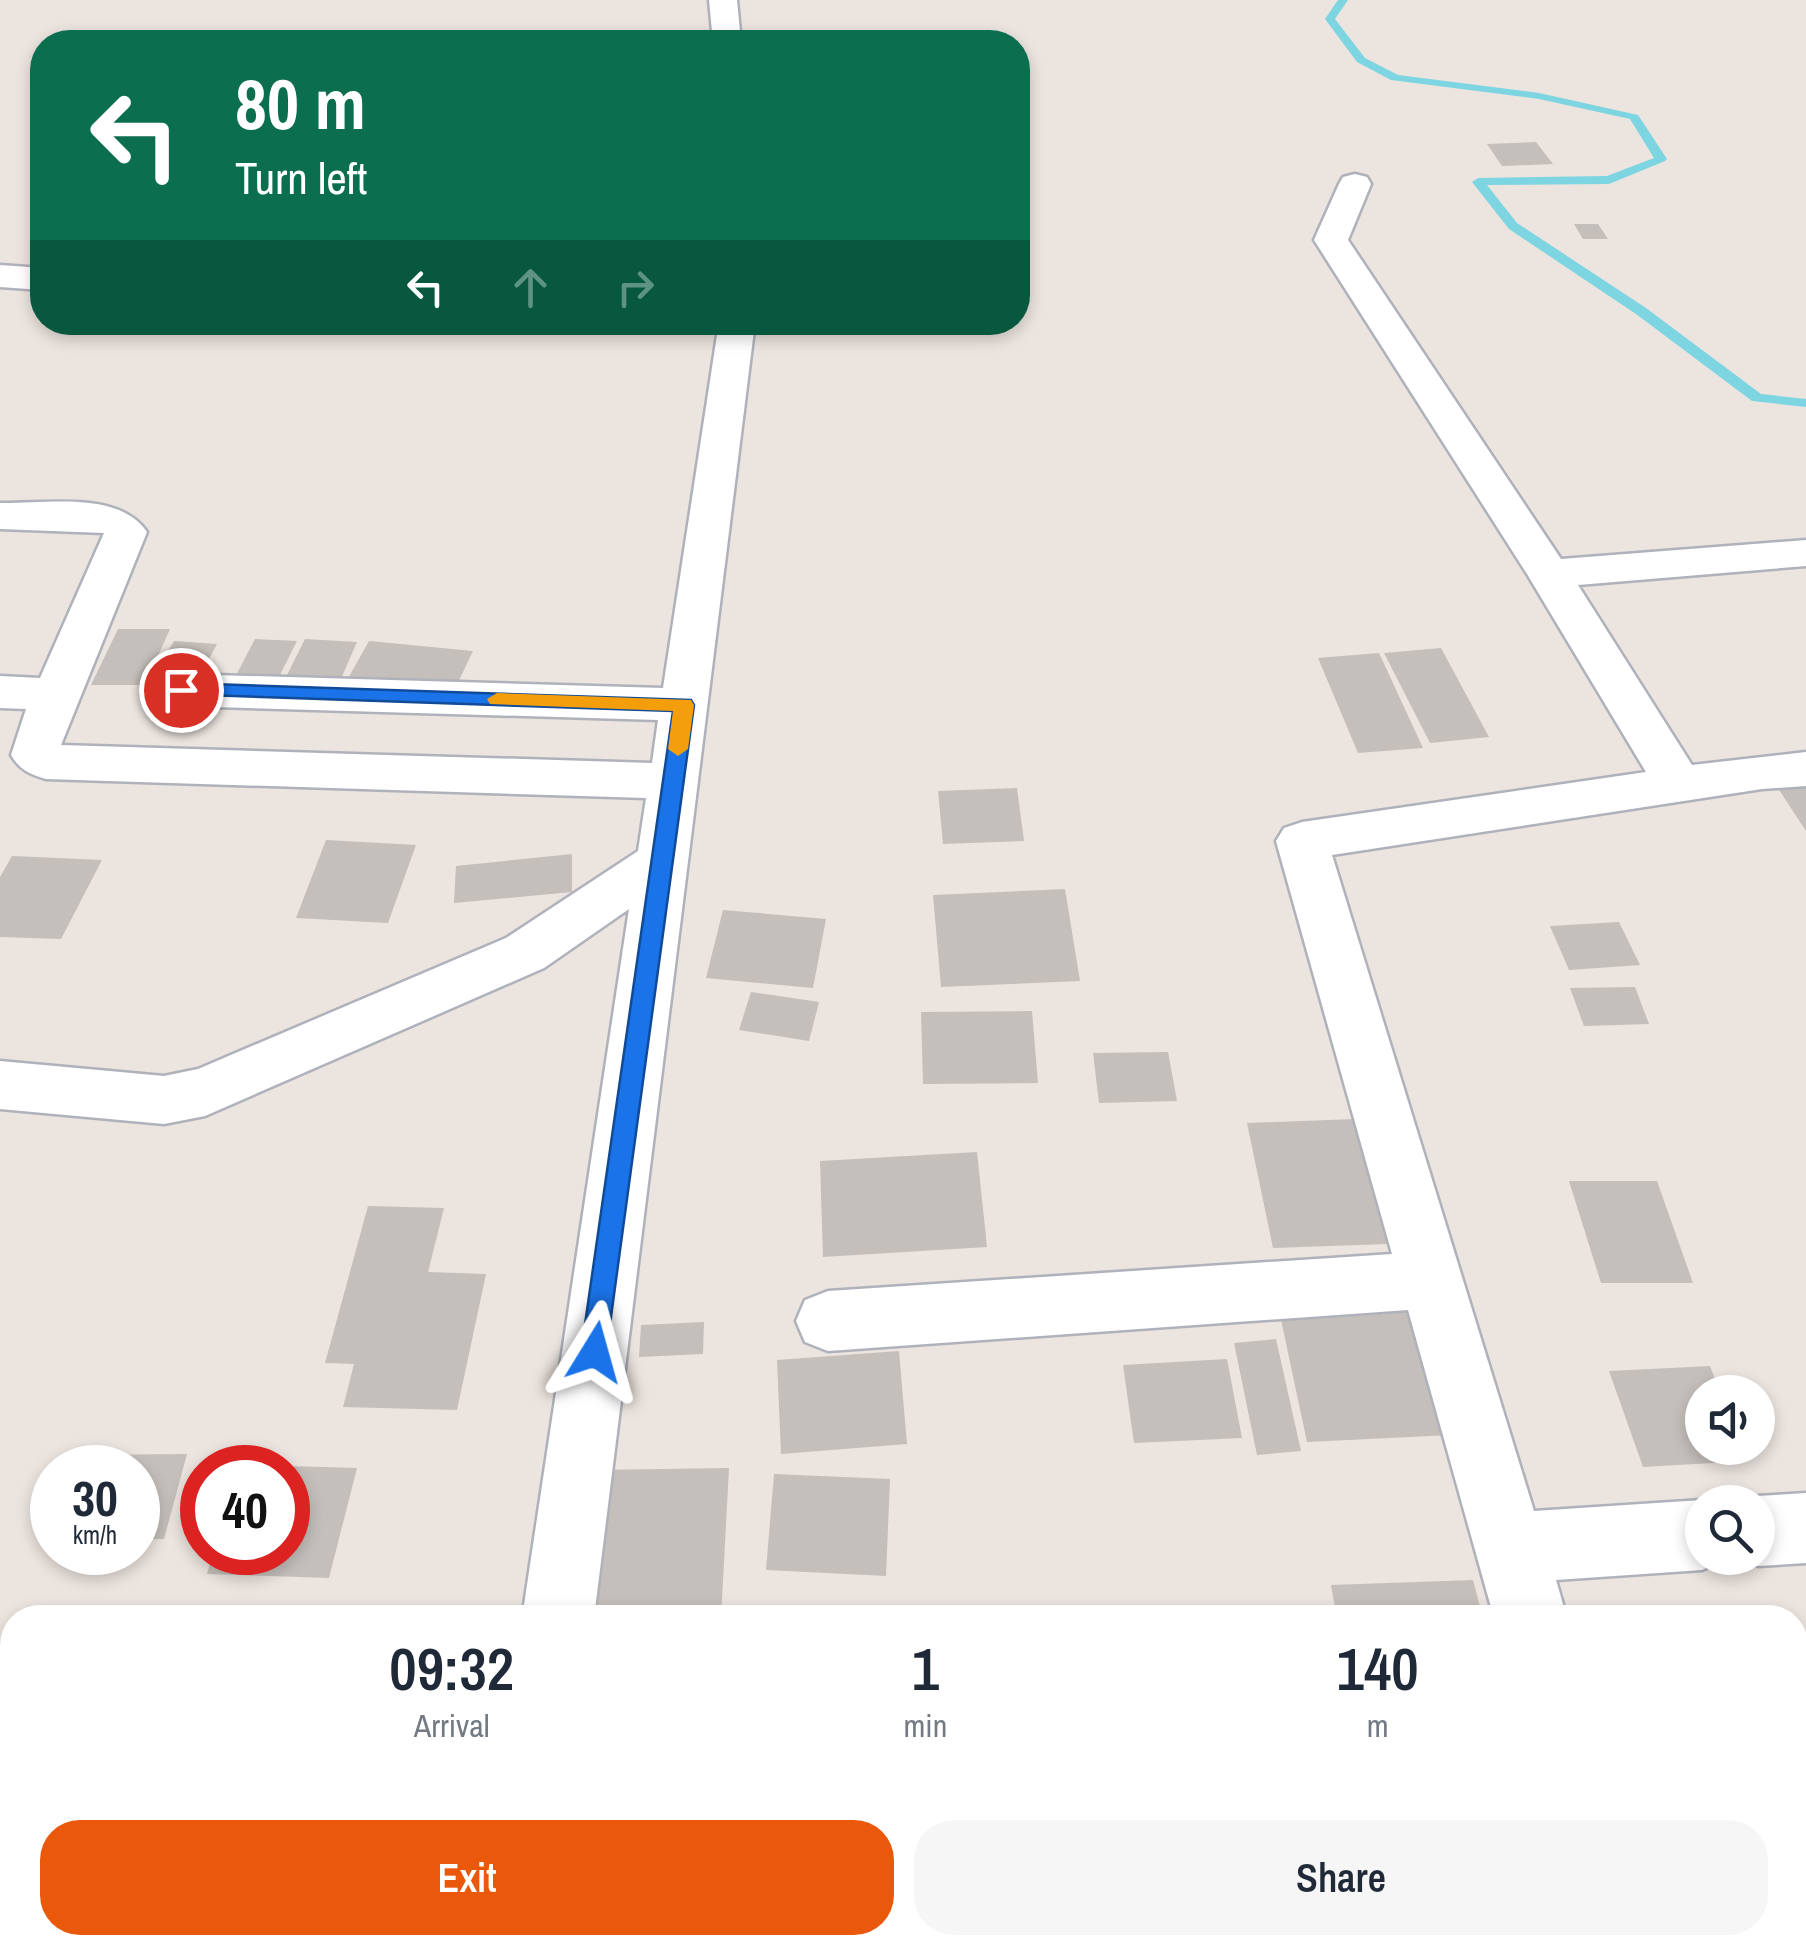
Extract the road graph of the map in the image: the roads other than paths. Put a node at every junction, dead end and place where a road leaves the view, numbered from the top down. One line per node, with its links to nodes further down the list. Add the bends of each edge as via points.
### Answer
1 (723, 0): 2 (street)
2 (726, 30)
3 (1356, 184): 9 (street, via 1332,240)
4 (0, 276): 5 (street)
5 (30, 277)
6 (736, 335): 13 (street)
7 (0, 516): 12 (street, via 105,518 126,532)
8 (1806, 552): 9 (street)
9 (1549, 574): 16 (street)
10 (181, 690): 13 (street)
11 (0, 692): 12 (street)
12 (56, 694): 15 (street, via 35,755 46,762)
13 (684, 705): 15 (street)
14 (1806, 769): 16 (street)
15 (673, 781): 17 (street)
16 (1679, 785): 19 (street, via 1302,841)
17 (663, 860): 18 (street, via 525,954 205,1092 164,1100); 25 (street)
18 (0, 1085)
19 (1431, 1280): 20 (street); 24 (street)
20 (828, 1321)
21 (1806, 1528): 22 (street)
22 (1775, 1530)
23 (1685, 1536): 24 (street)
24 (1510, 1548): 26 (street)
25 (560, 1605)
26 (1527, 1605)

